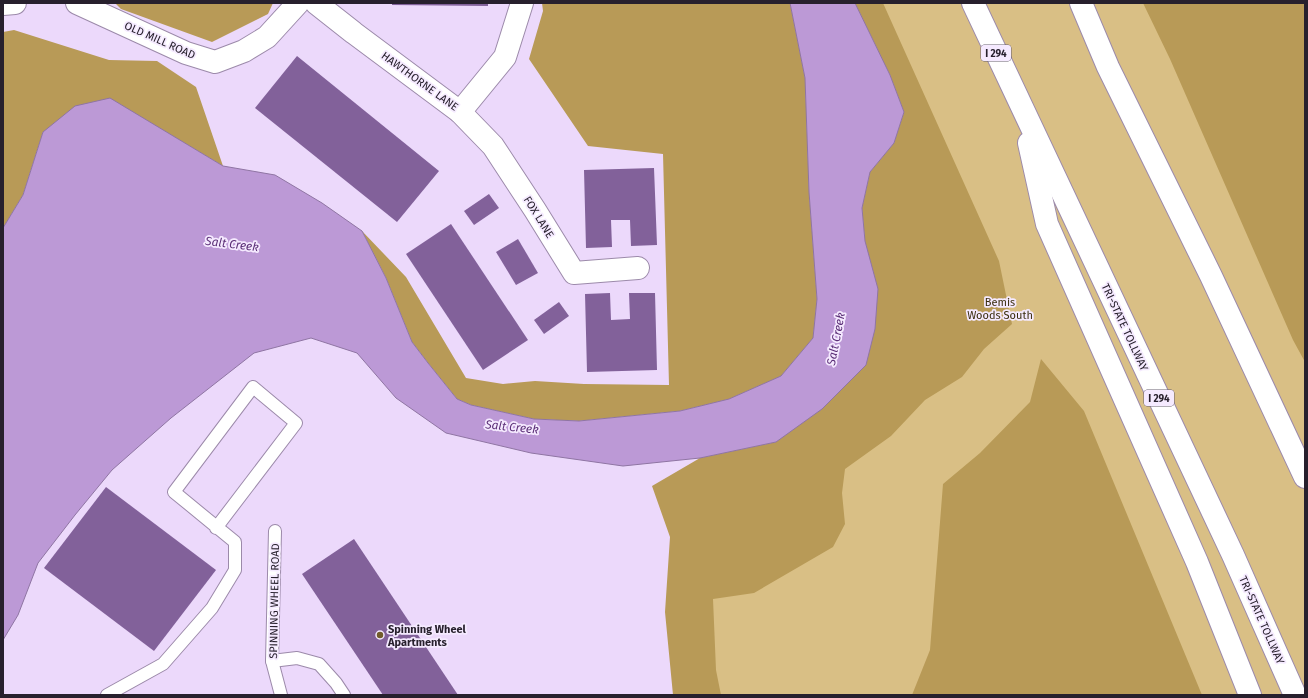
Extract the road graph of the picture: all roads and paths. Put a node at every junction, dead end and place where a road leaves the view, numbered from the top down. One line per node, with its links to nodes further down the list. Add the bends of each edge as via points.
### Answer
1 (14, 3): 8 (main road)
2 (77, 3): 3 (main road, OLD MILL ROAD, via 186,53 215,62 244,51 267,37)
3 (298, 3)
4 (316, 3): 10 (main road, HAWTHORNE LANE)
5 (522, 3): 10 (main road, HAWTHORNE LANE, via 505,57)
6 (973, 3): 9 (main road, TRI-STATE TOLLWAY / I 294)
7 (1081, 3): 12 (main road, via 1108,66 1211,276)
8 (3, 4)
9 (1020, 103): 19 (main road, via 1047,224 1197,562); 20 (main road, TRI-STATE TOLLWAY / I 294, via 1234,555)
10 (460, 112): 11 (main road, FOX LANE, via 493,146 574,273)
11 (638, 268)
12 (1305, 477)
13 (216, 528): 13 (lane, via 174,492 253,388 296,423); 16 (lane, via 235,542 235,570 212,608 163,664)
14 (275, 531): 15 (lane, SPINNING WHEEL ROAD)
15 (272, 661): 17 (lane, SPINNING WHEEL ROAD); 18 (lane, via 297,658 319,664)
16 (107, 695)
17 (281, 695)
18 (344, 695)
19 (1250, 695)
20 (1295, 695)

